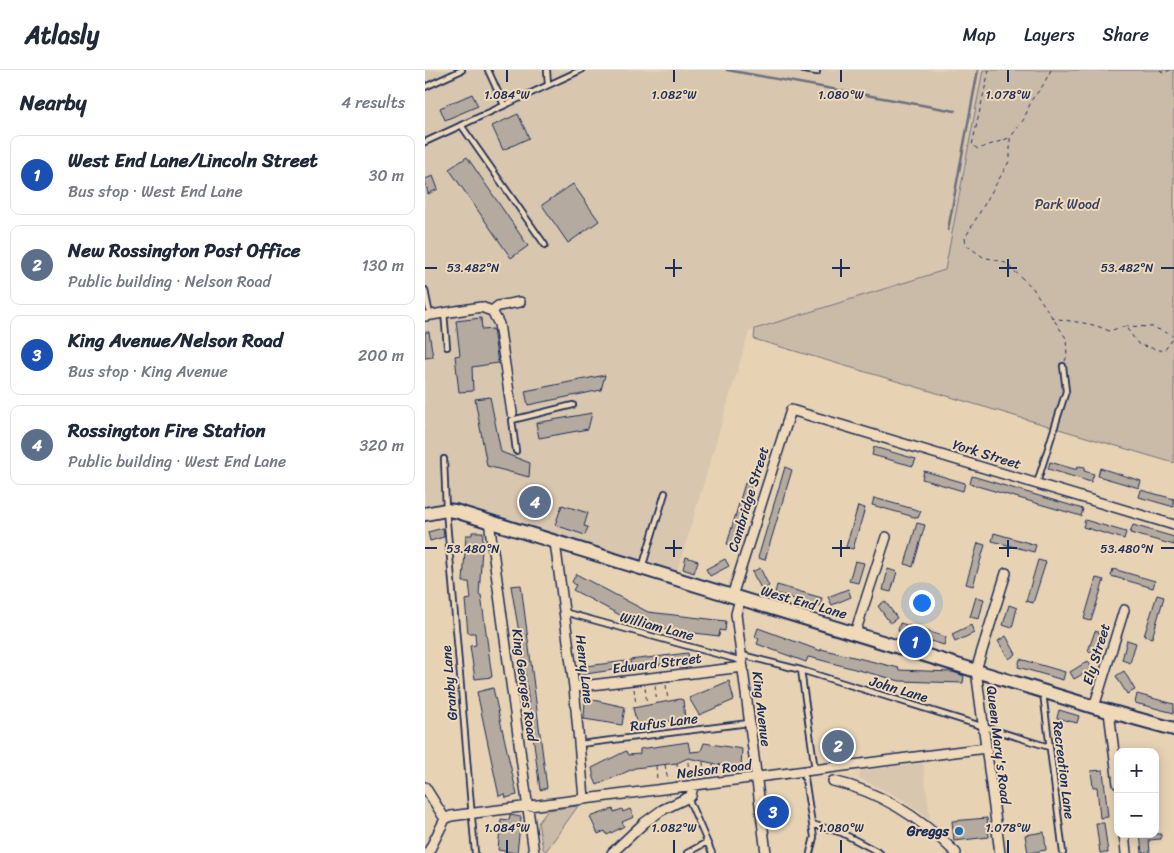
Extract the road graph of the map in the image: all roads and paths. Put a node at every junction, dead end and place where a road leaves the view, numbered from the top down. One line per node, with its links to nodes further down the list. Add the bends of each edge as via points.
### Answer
1 (462, 70): 12 (lane)
2 (488, 70): 13 (lane)
3 (547, 70): 11 (lane)
4 (581, 70): 11 (lane)
5 (804, 70): 6 (lane)
6 (816, 70)
7 (989, 70): 15 (path, via 972,145 978,149)
8 (1051, 70): 15 (path)
9 (1160, 70): 10 (path, via 1164,73)
10 (1170, 70)
11 (548, 85): 13 (lane)
12 (425, 86)
13 (504, 105): 14 (lane)
14 (461, 125): 16 (lane); 17 (lane)
15 (1010, 138): 23 (path, via 1010,160 965,238 966,245 983,257 1004,262 1032,287)
16 (425, 142)
17 (545, 245)
18 (425, 290): 22 (lane)
19 (520, 302): 20 (street, via 498,306)
20 (492, 311): 21 (street, via 481,307); 30 (street, via 499,324)
21 (444, 312): 22 (street); 26 (lane)
22 (428, 315)
23 (1051, 317): 24 (path, via 1066,322 1095,324 1109,331); 27 (path, via 1065,338 1067,356)
24 (1125, 326): 25 (path, via 1153,327); 25 (path, via 1139,346 1164,351)
25 (1174, 337)
26 (447, 347)
27 (1063, 366): 33 (lane, via 1066,391)
28 (573, 405): 30 (lane)
29 (791, 410): 33 (street, York Street); 43 (street, Cambridge Street)
30 (512, 417): 31 (lane)
31 (516, 451)
32 (444, 459): 35 (lane, Granby Lane)
33 (1037, 483): 38 (street, York Street)
34 (665, 492): 41 (lane)
35 (446, 510): 36 (street, West End Lane); 37 (street, West End Lane); 89 (lane, Granby Lane)
36 (425, 514)
37 (489, 521): 40 (street, West End Lane); 88 (street, King Georges Road)
38 (1174, 525)
39 (886, 537): 46 (street)
40 (555, 542): 41 (street, West End Lane); 45 (street, Henry Lane)
41 (642, 569): 43 (street, West End Lane)
42 (1006, 573): 51 (street)
43 (736, 598): 46 (street, West End Lane); 47 (street, King Avenue)
44 (1124, 610): 62 (street, Ely Street)
45 (564, 612): 47 (lane, William Lane); 56 (street, Henry Lane)
46 (855, 633): 51 (street, West End Lane)
47 (743, 661): 50 (lane, John Lane); 52 (street, Edward Street); 64 (street, King Avenue)
48 (650, 665): 49 (path)
49 (639, 667)
50 (801, 670): 65 (lane, John Lane); 76 (lane)
51 (976, 670): 57 (street, West End Lane); 65 (street, Queen Mary's Road)
52 (664, 676): 53 (street, Edward Street); 58 (path)
53 (654, 678): 54 (street, Edward Street); 59 (path)
54 (643, 679): 55 (street, Edward Street); 60 (path)
55 (633, 680): 56 (street, Edward Street); 61 (path)
56 (574, 687): 67 (street, Henry Lane)
57 (1043, 691): 62 (street, West End Lane); 68 (lane, Recreation Lane)
58 (668, 700)
59 (658, 702)
60 (647, 703)
61 (637, 705)
62 (1095, 707): 63 (street, West End Lane)
63 (1109, 712): 66 (street, West End Lane); 70 (street)
64 (751, 722): 67 (lane, Rufus Lane); 78 (street, King Avenue)
65 (983, 726): 68 (lane, John Lane); 69 (street, Queen Mary's Road)
66 (1174, 729)
67 (580, 744): 86 (street, Henry Lane)
68 (1049, 746): 105 (lane, Recreation Lane)
69 (986, 748): 76 (street, Nelson Road); 104 (street, Queen Mary's Road)
70 (1114, 752)
71 (687, 762): 81 (path)
72 (703, 763): 80 (path)
73 (676, 764): 83 (path)
74 (666, 765): 84 (path)
75 (656, 767): 85 (path)
76 (815, 771): 77 (street, Nelson Road)
77 (804, 772): 78 (street, Nelson Road); 91 (lane)
78 (757, 778): 80 (street, Nelson Road); 100 (street, King Avenue)
79 (833, 781): 103 (street, via 859,788 897,806 920,821)
80 (705, 784): 81 (street, Nelson Road)
81 (692, 786): 83 (street, Nelson Road); 87 (street, via 693,793)
82 (425, 787): 90 (street)
83 (680, 787): 84 (street, Nelson Road)
84 (669, 788): 85 (street, Nelson Road)
85 (659, 789): 86 (street, Nelson Road)
86 (585, 798): 88 (street, Nelson Road)
87 (688, 798): 93 (lane); 97 (street, via 644,823)
88 (528, 806): 89 (street, Nelson Road); 96 (street, King Georges Road)
89 (471, 814): 90 (street, Nelson Road); 95 (lane, Granby Lane)
90 (445, 819): 94 (street)
91 (812, 824): 101 (lane, via 814,837); 102 (lane, via 842,833)
92 (1124, 838): 106 (street)
93 (707, 842): 98 (lane); 99 (lane)
94 (428, 853)
95 (475, 853)
96 (534, 853)
97 (612, 853)
98 (687, 853)
99 (712, 853)
100 (766, 853)
101 (810, 853)
102 (880, 853)
103 (956, 853)
104 (999, 853)
105 (1063, 853)
106 (1126, 853)

